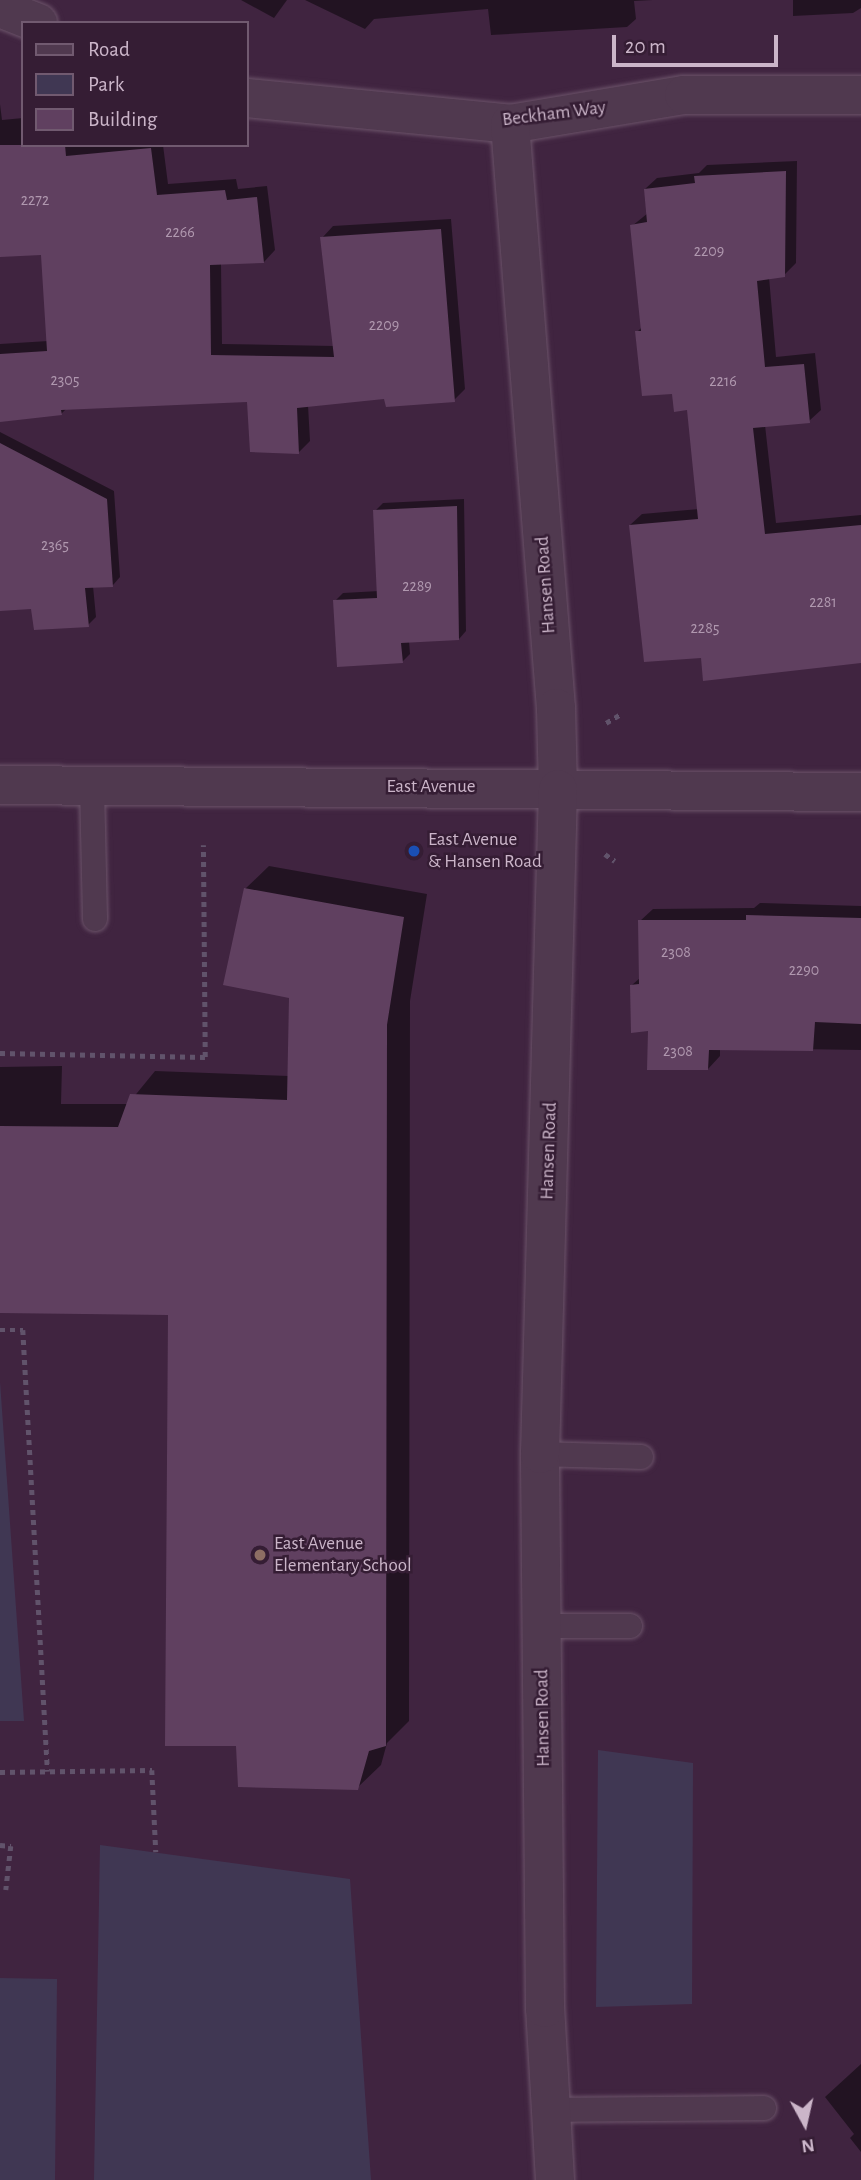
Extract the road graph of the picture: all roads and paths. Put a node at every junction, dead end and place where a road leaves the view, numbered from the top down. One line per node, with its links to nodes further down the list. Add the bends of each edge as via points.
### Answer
1 (0, 8): 2 (street)
2 (33, 21)
3 (861, 95): 5 (street, Beckham Way, via 684,94)
4 (248, 97): 5 (street, Beckham Way)
5 (510, 124): 10 (street, Hansen Road, via 556,708)
6 (621, 714): 7 (path)
7 (605, 723)
8 (0, 785): 9 (street, East Avenue)
9 (92, 786): 10 (street, East Avenue); 15 (lane)
10 (558, 789): 11 (street, East Avenue); 18 (street, Hansen Road)
11 (861, 792)
12 (204, 845): 16 (path, via 205,1056)
13 (605, 853): 14 (path)
14 (615, 861)
15 (95, 919)
16 (0, 1053)
17 (0, 1330): 22 (path, via 23,1330)
18 (540, 1454): 19 (lane); 20 (street, Hansen Road)
19 (642, 1457)
20 (542, 1626): 21 (lane); 28 (street, Hansen Road, via 545,2008)
21 (630, 1626)
22 (48, 1771): 23 (path); 25 (path, via 152,1770)
23 (0, 1772)
24 (0, 1845): 26 (path, via 11,1846)
25 (156, 1852)
26 (6, 1890)
27 (764, 2108): 28 (lane)
28 (551, 2110): 29 (street, Hansen Road)
29 (555, 2180)

